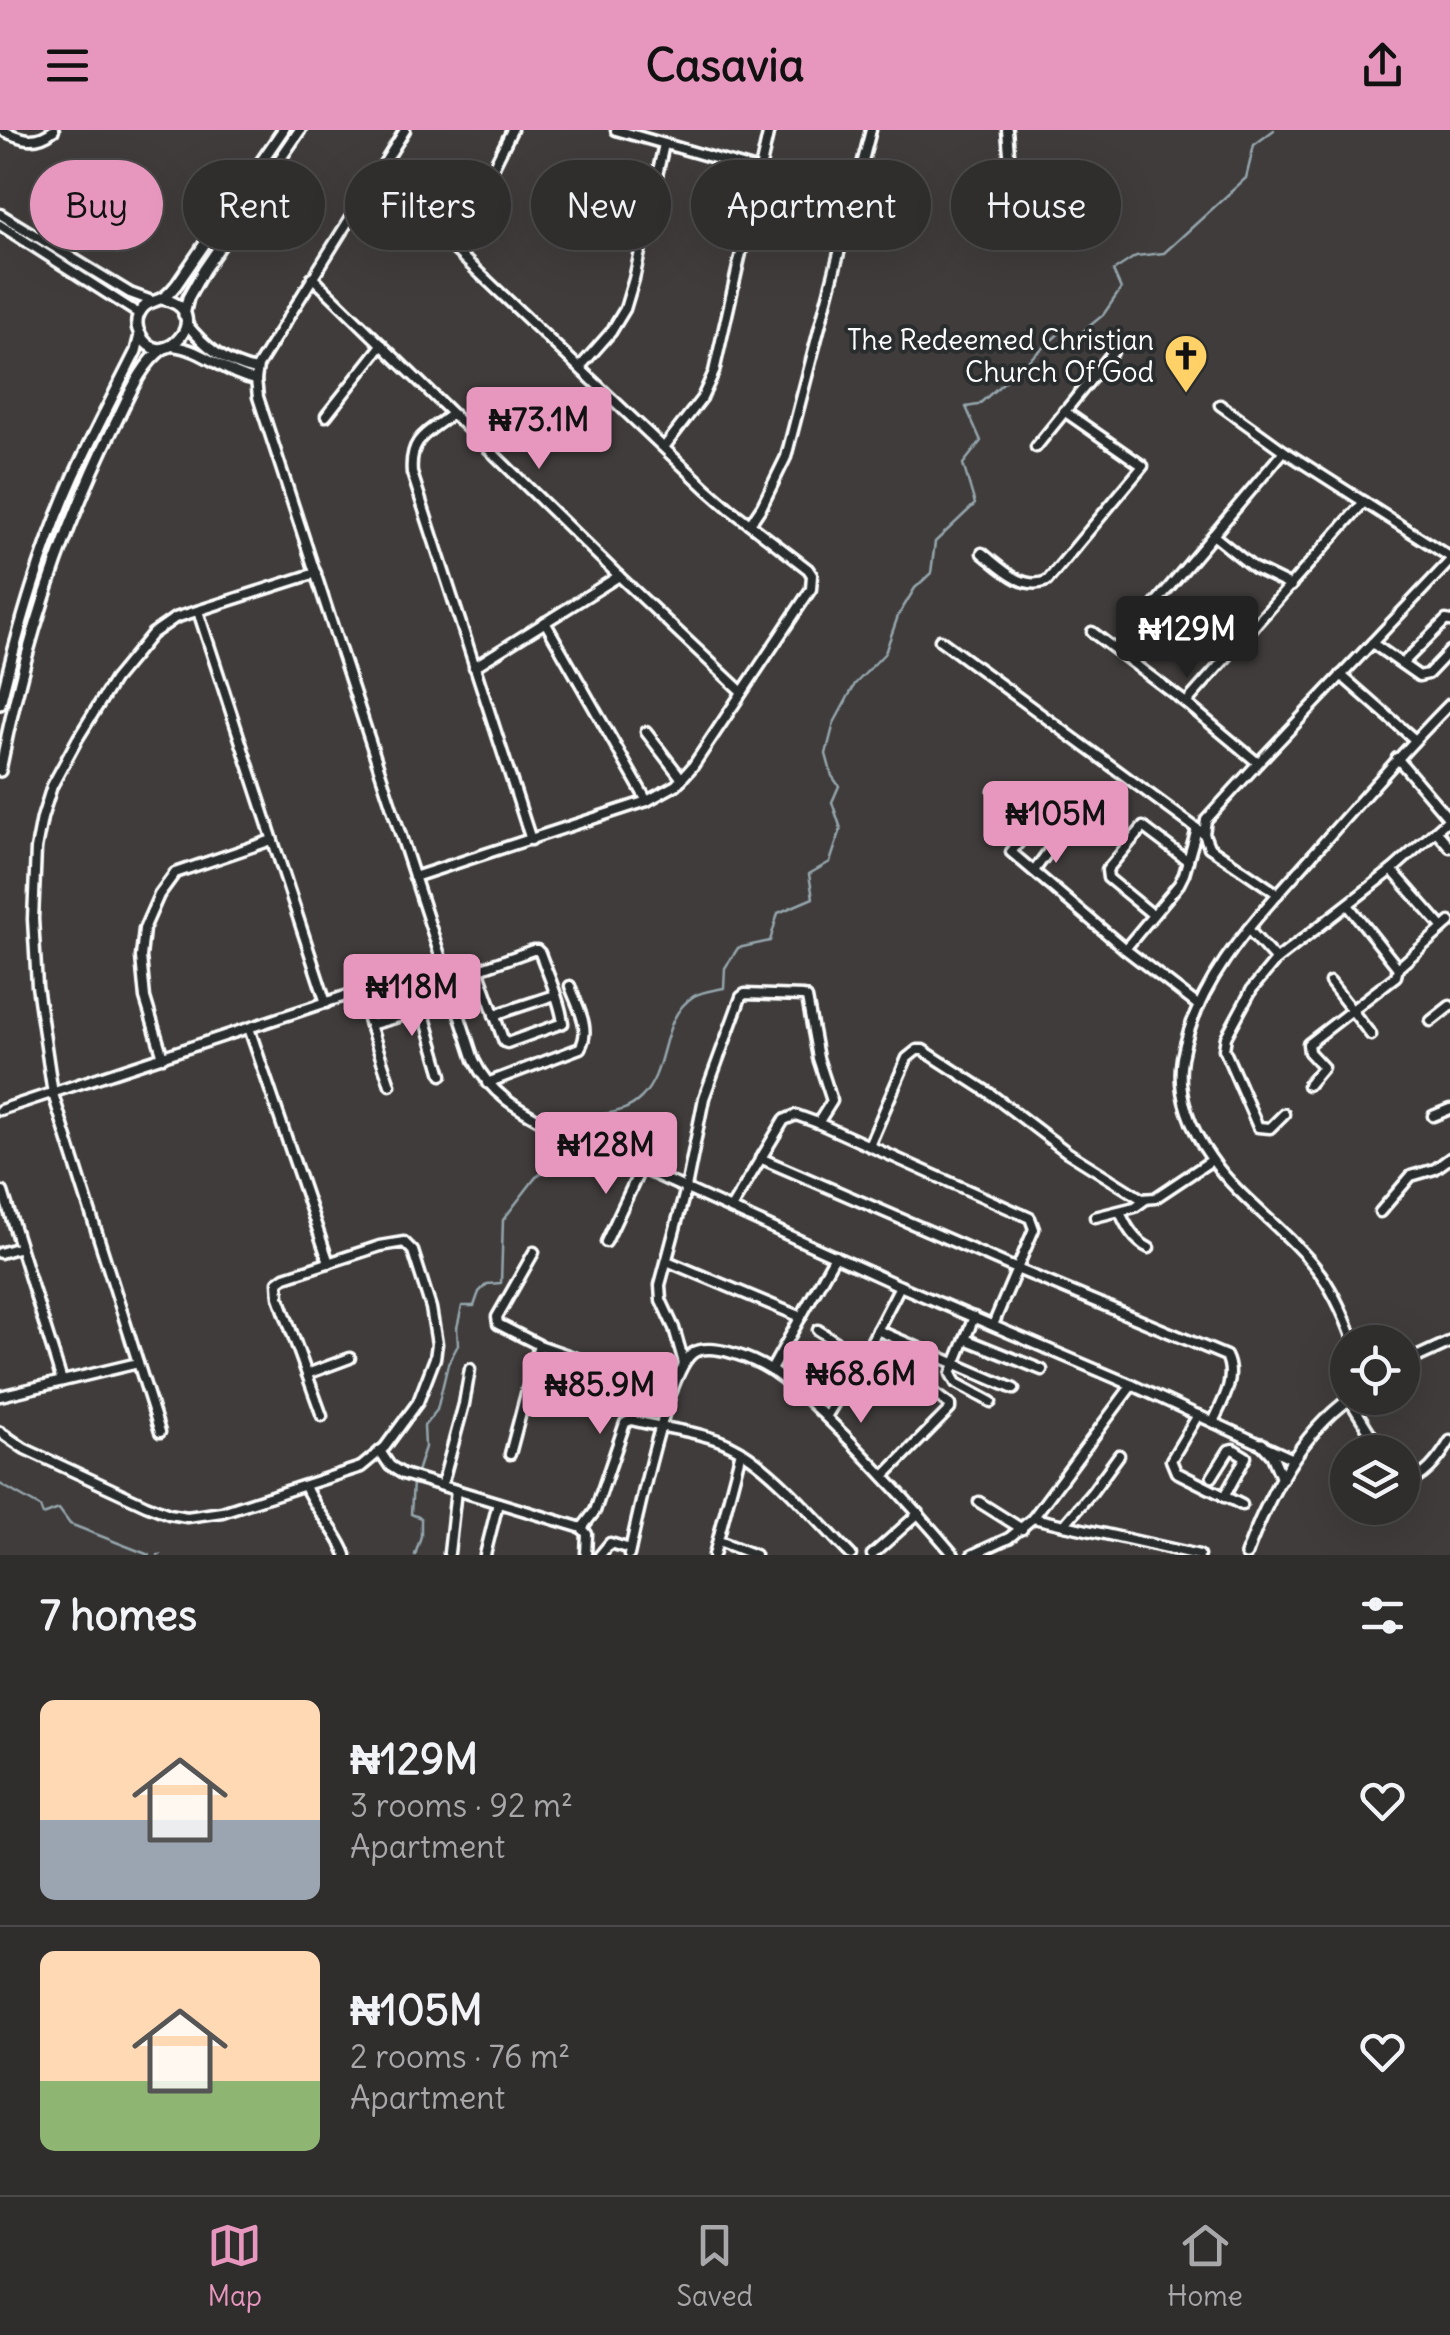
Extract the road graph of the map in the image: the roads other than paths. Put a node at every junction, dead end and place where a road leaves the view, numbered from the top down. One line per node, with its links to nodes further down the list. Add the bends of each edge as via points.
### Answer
1 (1, 130): 2 (street, via 32,141)
2 (54, 130)
3 (283, 130): 23 (main road, via 177,284)
4 (300, 130): 25 (main road, via 203,272)
5 (405, 130): 12 (street)
6 (512, 130): 13 (street)
7 (616, 130): 11 (street)
8 (769, 130): 15 (street)
9 (870, 130): 40 (street, via 786,457)
10 (1007, 130): 16 (street)
11 (664, 144): 14 (street); 30 (street, via 625,309)
12 (386, 160)
13 (497, 160)
14 (721, 160)
15 (762, 160)
16 (1010, 160)
17 (0, 214): 23 (street, via 130,293)
18 (345, 224): 22 (street)
19 (0, 225): 24 (street)
20 (458, 250): 30 (street)
21 (742, 250): 36 (street, via 714,372)
22 (312, 277): 27 (street); 31 (street)
23 (157, 300): 24 (main road); 25 (main road, via 178,305)
24 (139, 314): 26 (main road)
25 (185, 319): 28 (main road, via 182,336); 31 (street, via 202,342)
26 (140, 336): 28 (main road, via 150,346); 60 (main road, via 72,479 32,583)
27 (382, 345): 34 (street); 35 (street)
28 (168, 347): 31 (street, via 190,350 234,374); 66 (main road, via 149,363 127,399 60,548)
29 (1114, 352): 33 (street)
30 (580, 367): 36 (street)
31 (256, 375): 44 (street)
32 (1220, 404): 38 (street)
33 (1064, 412): 37 (street); 42 (street, via 1142,466 1048,581 1036,586 1017,580)
34 (452, 414): 45 (street); 56 (street, via 420,438 410,457)
35 (326, 416)
36 (664, 446): 40 (street)
37 (1036, 447)
38 (1284, 451): 39 (street); 41 (street)
39 (1364, 502): 43 (street); 46 (street)
40 (750, 524): 58 (street, via 808,569 812,582)
41 (1212, 535): 46 (street, via 1254,568); 53 (street)
42 (982, 553)
43 (1450, 559): 52 (street)
44 (316, 573): 47 (street); 80 (street)
45 (619, 576): 49 (street); 58 (street)
46 (1292, 586): 59 (street)
47 (198, 611): 74 (street); 110 (street, via 163,624 114,680 52,786 42,818 33,919)
48 (1450, 620): 55 (street)
49 (545, 622): 56 (street); 69 (street)
50 (1092, 632): 53 (street)
51 (940, 640): 72 (street)
52 (1372, 643): 55 (street); 57 (street)
53 (1117, 649): 59 (street)
54 (1450, 651): 55 (street, via 1422,676)
55 (1403, 663)
56 (474, 667): 75 (street)
57 (1341, 675): 63 (street); 65 (street)
58 (742, 692): 67 (street)
59 (1186, 703): 65 (street)
60 (0, 704)
61 (1450, 704): 63 (street)
62 (646, 732): 67 (street)
63 (1414, 739): 64 (street)
64 (1397, 758): 70 (street); 81 (street)
65 (1258, 763): 72 (street)
66 (0, 772)
67 (682, 779): 69 (street)
68 (994, 790): 71 (street)
69 (647, 801): 75 (street)
70 (1450, 818): 73 (street)
71 (1034, 824): 79 (street, via 1054,844); 79 (street, via 1011,852)
72 (1200, 831): 77 (street); 81 (street, via 1210,847)
73 (1436, 831): 76 (street); 78 (street)
74 (272, 840): 96 (street); 105 (street, via 175,873 159,895 141,943 149,1014)
75 (530, 840): 80 (street)
76 (1450, 847)
77 (1188, 861): 83 (street); 83 (street, via 1144,827 1107,870 1108,878)
78 (1392, 870): 82 (street); 84 (street)
79 (1034, 872): 86 (street)
80 (414, 877): 88 (street)
81 (1278, 894): 85 (street)
82 (1348, 905): 87 (street); 90 (street)
83 (1153, 915): 86 (street)
84 (1447, 925): 90 (street)
85 (1248, 929): 87 (street); 97 (street)
86 (1125, 950): 97 (street)
87 (1276, 960): 113 (street, via 1252,989 1224,1049 1258,1127 1270,1128)
88 (442, 964): 91 (street); 94 (street)
89 (478, 968): 91 (street); 95 (street, via 536,950); 100 (street)
90 (1398, 968): 99 (street)
91 (448, 980): 107 (street)
92 (1330, 982): 99 (street)
93 (570, 986): 107 (street, via 586,1030 580,1048)
94 (359, 992): 96 (street); 102 (street)
95 (555, 994): 100 (street); 100 (street, via 562,1022 507,1043)
96 (326, 1003): 103 (street)
97 (1199, 1006): 119 (street, via 1181,1078 1188,1114)
98 (1450, 1006): 101 (street)
99 (1352, 1010): 104 (street); 109 (street, via 1308,1044 1323,1067)
100 (494, 1015)
101 (1432, 1021)
102 (370, 1025): 106 (street, via 423,1010); 108 (street)
103 (249, 1028): 105 (street); 135 (street)
104 (1371, 1036)
105 (163, 1057): 110 (street)
106 (442, 1075)
107 (487, 1083): 120 (street, via 558,1131)
108 (390, 1085)
109 (1308, 1085)
110 (53, 1094): 112 (street); 151 (street)
111 (1450, 1109): 114 (street)
112 (0, 1110)
113 (1284, 1114)
114 (1433, 1116)
115 (818, 1123): 116 (street); 117 (street, via 796,1116 784,1120); 121 (street, via 832,1102 807,998 745,994 711,1075)
116 (868, 1146): 123 (street, via 907,1058 923,1050); 136 (street, via 1030,1218 1034,1229)
117 (760, 1158): 124 (street); 136 (street)
118 (1450, 1158): 126 (street, via 1411,1176)
119 (1212, 1160): 123 (street); 140 (street, via 1316,1267)
120 (640, 1168): 121 (street); 128 (street)
121 (686, 1188): 124 (street); 134 (street)
122 (3, 1192): 129 (street)
123 (1146, 1199): 125 (street)
124 (731, 1208): 133 (street)
125 (1120, 1212): 127 (street); 130 (street)
126 (1380, 1212)
127 (1095, 1217)
128 (606, 1242)
129 (20, 1246): 132 (street); 158 (street)
130 (1148, 1248)
131 (534, 1252): 146 (street, via 496,1318)
132 (0, 1253)
133 (835, 1256): 137 (street); 138 (street)
134 (667, 1261): 138 (street); 152 (street, via 661,1300)
135 (329, 1263): 157 (street, via 278,1282); 174 (street, via 404,1242 432,1308 438,1344 429,1377)
136 (1017, 1270): 141 (street); 168 (street, via 1226,1356 1230,1377)
137 (900, 1286): 139 (street); 143 (street)
138 (801, 1317): 155 (street)
139 (974, 1318): 141 (street); 144 (street)
140 (1346, 1325)
141 (992, 1326): 159 (street)
142 (818, 1330): 150 (street)
143 (877, 1330): 147 (street); 153 (street)
144 (965, 1338): 153 (street); 156 (street)
145 (1450, 1342): 148 (main road)
146 (540, 1345): 161 (street); 176 (street)
147 (869, 1346): 150 (street); 182 (street, via 950,1405)
148 (1420, 1356)
149 (350, 1358): 157 (street)
150 (862, 1358): 167 (street)
151 (138, 1363): 158 (street); 171 (street)
152 (684, 1363): 155 (street, via 699,1350 716,1350); 161 (street)
153 (955, 1364): 160 (street); 163 (street, via 952,1379)
154 (470, 1370): 185 (street)
155 (771, 1370): 167 (street)
156 (1042, 1370)
157 (307, 1374): 166 (street)
158 (62, 1381): 162 (street)
159 (1132, 1385): 164 (street); 193 (street)
160 (1014, 1389)
161 (672, 1391): 169 (street)
162 (0, 1396)
163 (991, 1402)
164 (1198, 1414): 168 (street); 188 (street, via 1172,1466)
165 (1330, 1415): 178 (main road)
166 (322, 1416)
167 (826, 1417): 182 (street)
168 (1213, 1422): 173 (street)
169 (661, 1428): 175 (street); 196 (street, via 625,1423); 199 (street)
170 (0, 1432): 186 (street, via 169,1514 222,1512)
171 (160, 1432)
172 (1450, 1441): 179 (street)
173 (1262, 1444): 178 (street); 184 (main road)
174 (380, 1451): 185 (street, via 402,1474); 186 (street, via 362,1467)
175 (742, 1451): 197 (street); 207 (street)
176 (510, 1454)
177 (1119, 1455): 194 (street)
178 (1293, 1459): 184 (main road)
179 (1436, 1462): 180 (street); 181 (street)
180 (1450, 1465)
181 (1420, 1475)
182 (884, 1476): 192 (street)
183 (1212, 1477): 188 (street, via 1229,1450 1246,1457)
184 (1282, 1479): 212 (main road)
185 (442, 1485): 187 (street)
186 (305, 1486): 201 (street)
187 (456, 1490): 190 (street); 200 (street)
188 (1224, 1497): 191 (street)
189 (979, 1502): 195 (street)
190 (498, 1503): 196 (street); 202 (street)
191 (1242, 1505)
192 (920, 1514): 208 (street); 209 (street)
193 (1033, 1518): 194 (street); 195 (street)
194 (1064, 1525): 211 (street)
195 (1022, 1529): 210 (street)
196 (585, 1531): 198 (street); 203 (street)
197 (719, 1540): 205 (street); 206 (street)
198 (610, 1542): 199 (street); 204 (street)
199 (630, 1552)
200 (449, 1553)
201 (346, 1555)
202 (485, 1555)
203 (586, 1555)
204 (600, 1555)
205 (714, 1555)
206 (754, 1555)
207 (851, 1555)
208 (872, 1555)
209 (954, 1555)
210 (972, 1555)
211 (1199, 1555)
212 (1246, 1555)

